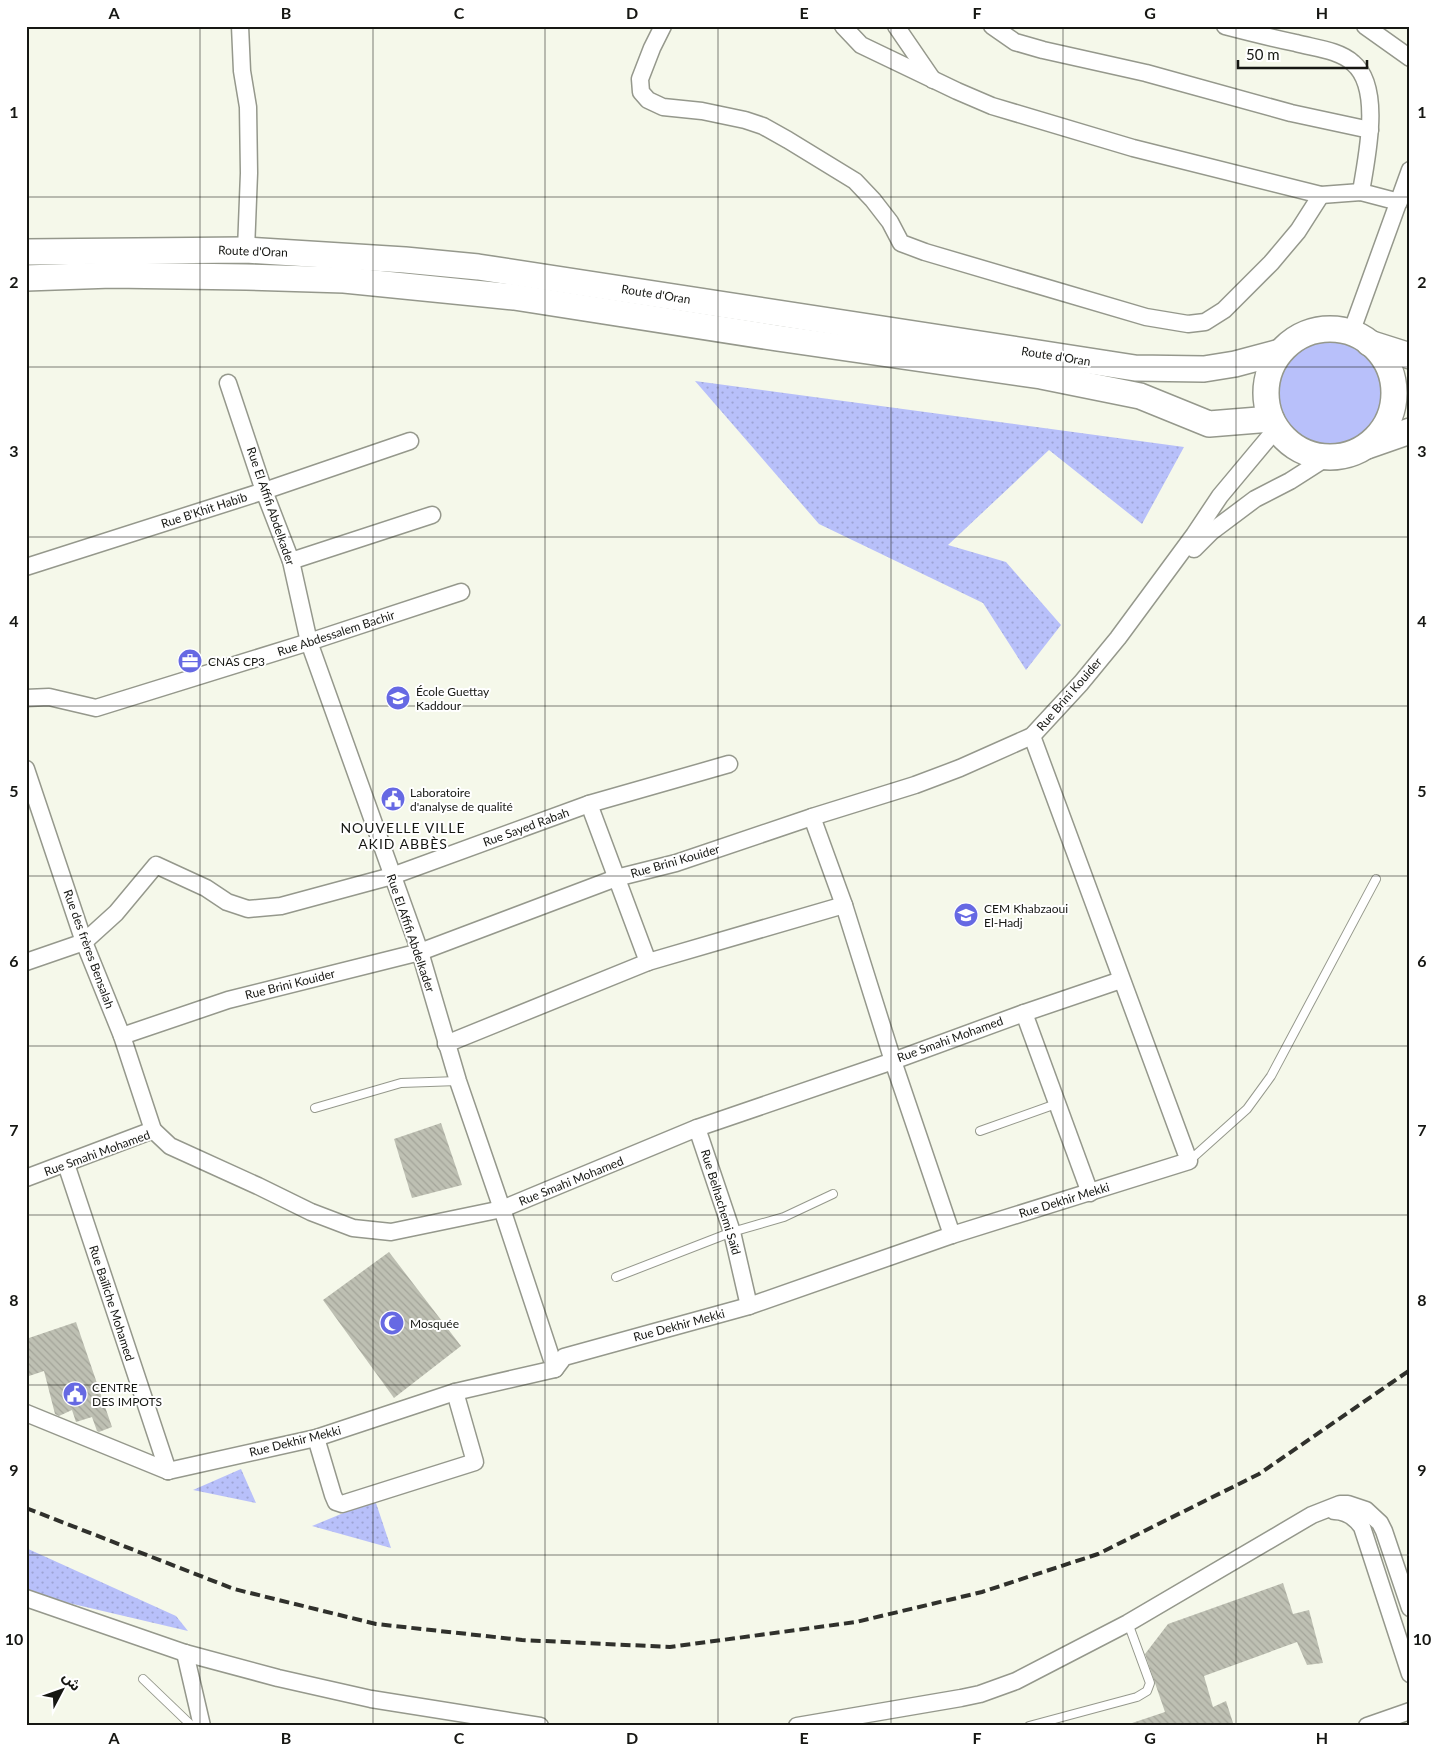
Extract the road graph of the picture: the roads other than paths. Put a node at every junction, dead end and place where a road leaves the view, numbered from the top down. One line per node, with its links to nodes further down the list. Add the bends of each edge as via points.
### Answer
1 (240, 26): 15 (street, via 242,72 248,107)
2 (663, 26): 13 (street, via 640,79 641,92 648,100 663,106 745,120 808,150 855,181 890,222 901,243 1146,317 1188,324 1205,322 1224,310 1298,231)
3 (843, 26): 9 (street, via 861,45)
4 (896, 26): 9 (street)
5 (992, 26): 10 (street, via 1015,42 1044,50)
6 (1225, 26): 10 (street, via 1322,50 1353,63 1362,73 1367,87)
7 (1364, 26): 8 (street)
8 (1410, 58)
9 (934, 81): 13 (street, via 992,106 1133,148)
10 (1370, 130): 12 (street)
11 (1410, 170): 14 (street)
12 (1361, 192): 13 (street); 14 (street)
13 (1321, 195)
14 (1399, 202): 18 (street)
15 (246, 250): 16 (main road, Route d'Oran); 19 (main road, Route d'Oran, via 478,267 1135,368 1204,369)
16 (26, 252)
17 (26, 278): 22 (main road, Route d'Oran, via 112,275 344,280 514,297 1042,376 1140,396 1209,424)
18 (1360, 338): 19 (main road, via 1332,329 1313,331 1295,339); 20 (main road); 25 (main road, via 1383,357 1391,375 1394,395 1391,415)
19 (1280, 352): 22 (main road, via 1266,384 1266,402)
20 (1410, 356)
21 (228, 383): 27 (street, Rue El Affifi Abdelkader)
22 (1274, 424): 26 (main road, via 1286,441 1298,450); 31 (street)
23 (1410, 431): 25 (main road)
24 (410, 441): 27 (street, Rue B'Khit Habib)
25 (1367, 446): 26 (main road, via 1341,457)
26 (1326, 458): 31 (street, via 1240,510 1211,532)
27 (264, 491): 29 (street, Rue El Affifi Abdelkader); 30 (street, Rue B'Khit Habib)
28 (432, 515): 29 (street)
29 (291, 560): 33 (street, Rue El Affifi Abdelkader)
30 (26, 567)
31 (1161, 582): 35 (street, Rue Brini Kouider, via 1087,675)
32 (460, 592): 33 (street, Rue Abdessalem Bachir)
33 (310, 642): 34 (street, Rue Abdessalem Bachir, via 96,708 49,698); 40 (street, Rue El Affifi Abdelkader)
34 (26, 698)
35 (1032, 736): 39 (street, Rue Brini Kouider, via 915,786); 48 (street)
36 (729, 764): 38 (street, Rue Sayed Rabah)
37 (26, 768): 44 (street, Rue des frères Bensalah)
38 (589, 804): 40 (street, Rue Sayed Rabah); 41 (street)
39 (812, 817): 41 (street, Rue Brini Kouider, via 676,863); 43 (street)
40 (392, 876): 44 (street, Rue Sayed Rabah, via 281,906 248,909 227,902 206,888 156,865 116,914); 45 (street, Rue El Affifi Abdelkader)
41 (616, 878): 45 (street, Rue Brini Kouider); 47 (street)
42 (1376, 879): 59 (lane, via 1270,1076 1247,1109)
43 (844, 905): 47 (street); 52 (street)
44 (84, 942): 46 (street); 50 (street, Rue des frères Bensalah)
45 (420, 952): 50 (street, Rue Brini Kouider, via 228,1000); 51 (street, Rue El Affifi Abdelkader)
46 (26, 962)
47 (648, 962): 51 (street)
48 (1121, 980): 49 (street, Rue Smahi Mohamed); 59 (street)
49 (1024, 1012): 52 (street, Rue Smahi Mohamed); 54 (street)
50 (122, 1036): 57 (street, Rue des frères Bensalah)
51 (446, 1044): 53 (street, Rue El Affifi Abdelkader)
52 (893, 1060): 56 (street, Rue Smahi Mohamed); 66 (street)
53 (458, 1081): 55 (lane, via 401,1083); 64 (street, Rue El Affifi Abdelkader)
54 (1056, 1104): 58 (lane); 62 (street)
55 (315, 1108)
56 (697, 1128): 64 (street, Rue Smahi Mohamed); 65 (street, Rue Belhachemi Saïd)
57 (153, 1130): 60 (street, Rue Smahi Mohamed); 64 (street, Rue Smahi Mohamed, via 170,1146 311,1212 353,1228 391,1232)
58 (980, 1130)
59 (1189, 1161): 62 (street, Rue Dekhir Mekki)
60 (66, 1164): 61 (street, Rue Smahi Mohamed); 73 (street, Rue Baïliche Mohamed)
61 (26, 1178)
62 (1090, 1192): 66 (street, Rue Dekhir Mekki)
63 (833, 1194): 65 (lane, via 784,1217)
64 (502, 1209): 69 (street, Rue El Affifi Abdelkader)
65 (732, 1232): 67 (lane); 68 (street, Rue Belhachemi Saïd)
66 (952, 1235): 68 (street, Rue Dekhir Mekki)
67 (616, 1277)
68 (748, 1306): 69 (street, Rue Dekhir Mekki, via 564,1357)
69 (555, 1370): 70 (street, Rue Dekhir Mekki)
70 (454, 1392): 72 (street, Rue Dekhir Mekki); 72 (street, via 475,1462 342,1504 336,1502 333,1495)
71 (26, 1414): 73 (street)
72 (316, 1438): 73 (street, Rue Dekhir Mekki)
73 (168, 1471)
74 (1324, 1510): 76 (street, via 1348,1504 1366,1510 1374,1517 1384,1531); 77 (street, via 1300,1520); 79 (street, via 1345,1512 1362,1527)
75 (26, 1598): 78 (street)
76 (1410, 1608)
77 (1128, 1623): 85 (street, via 1016,1681 989,1691); 86 (lane, via 1150,1682 1147,1692)
78 (185, 1653): 83 (street); 84 (street, via 372,1699)
79 (1410, 1674)
80 (143, 1679): 82 (lane)
81 (1410, 1711): 87 (street)
82 (192, 1726)
83 (202, 1726)
84 (540, 1726)
85 (797, 1726)
86 (1029, 1726)
87 (1367, 1726)

